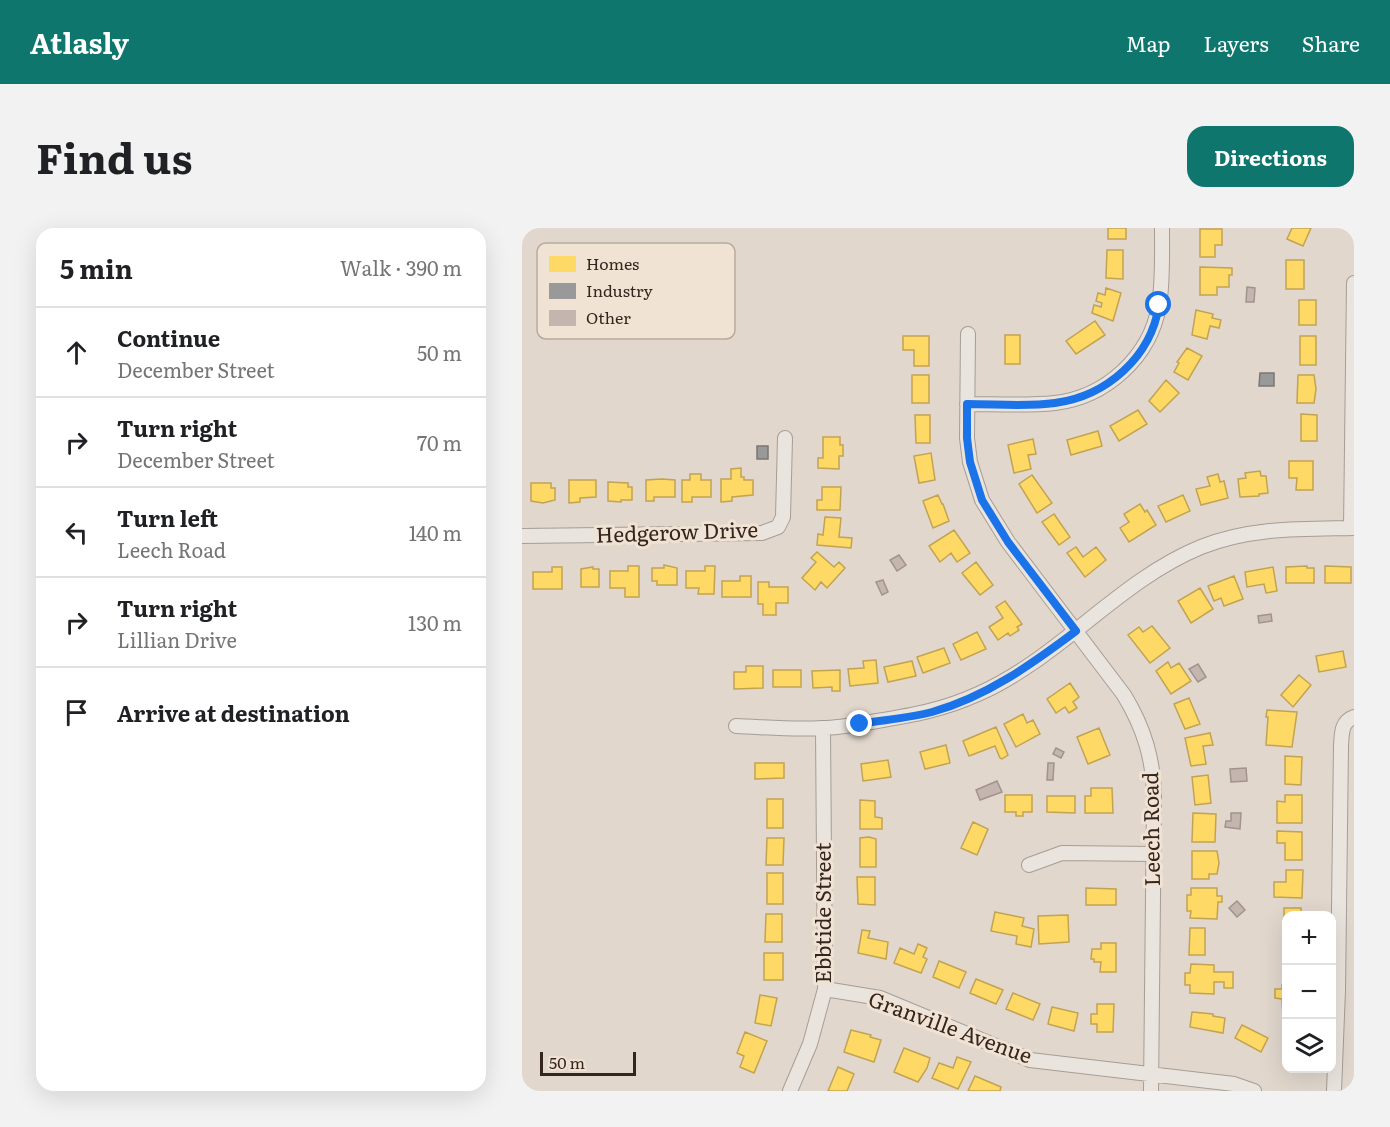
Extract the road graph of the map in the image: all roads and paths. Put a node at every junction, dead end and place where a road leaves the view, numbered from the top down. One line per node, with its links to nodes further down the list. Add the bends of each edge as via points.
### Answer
1 (1162, 228): 4 (street, via 1161,289 1155,322 1146,344 1120,374 1094,391 1054,403)
2 (1354, 283): 6 (street)
3 (968, 334): 4 (street, Leech Road)
4 (967, 404): 8 (street, Leech Road, via 970,462 982,500 1008,542)
5 (785, 438): 7 (street, Hedgerow Drive, via 783,517 778,526 762,533)
6 (1353, 528): 8 (street, via 1264,531 1202,546 1169,562)
7 (522, 536)
8 (1076, 631): 11 (street, via 1019,672 959,702 932,712); 12 (street, Leech Road, via 1124,695 1144,736 1153,776)
9 (1354, 717): 19 (street, via 1342,728 1341,745)
10 (736, 726): 11 (street)
11 (823, 728): 14 (street, Ebbtide Street)
12 (1153, 854): 13 (street, via 1062,852); 15 (street, Leech Road)
13 (1029, 865)
14 (825, 989): 15 (street, Granville Avenue, via 880,998 1030,1060); 16 (street, Ebbtide Street, via 810,1044)
15 (1152, 1074): 17 (street, Leech Road); 18 (street, Granville Avenue, via 1234,1084)
16 (790, 1091)
17 (1151, 1091)
18 (1254, 1091)
19 (1334, 1091)

